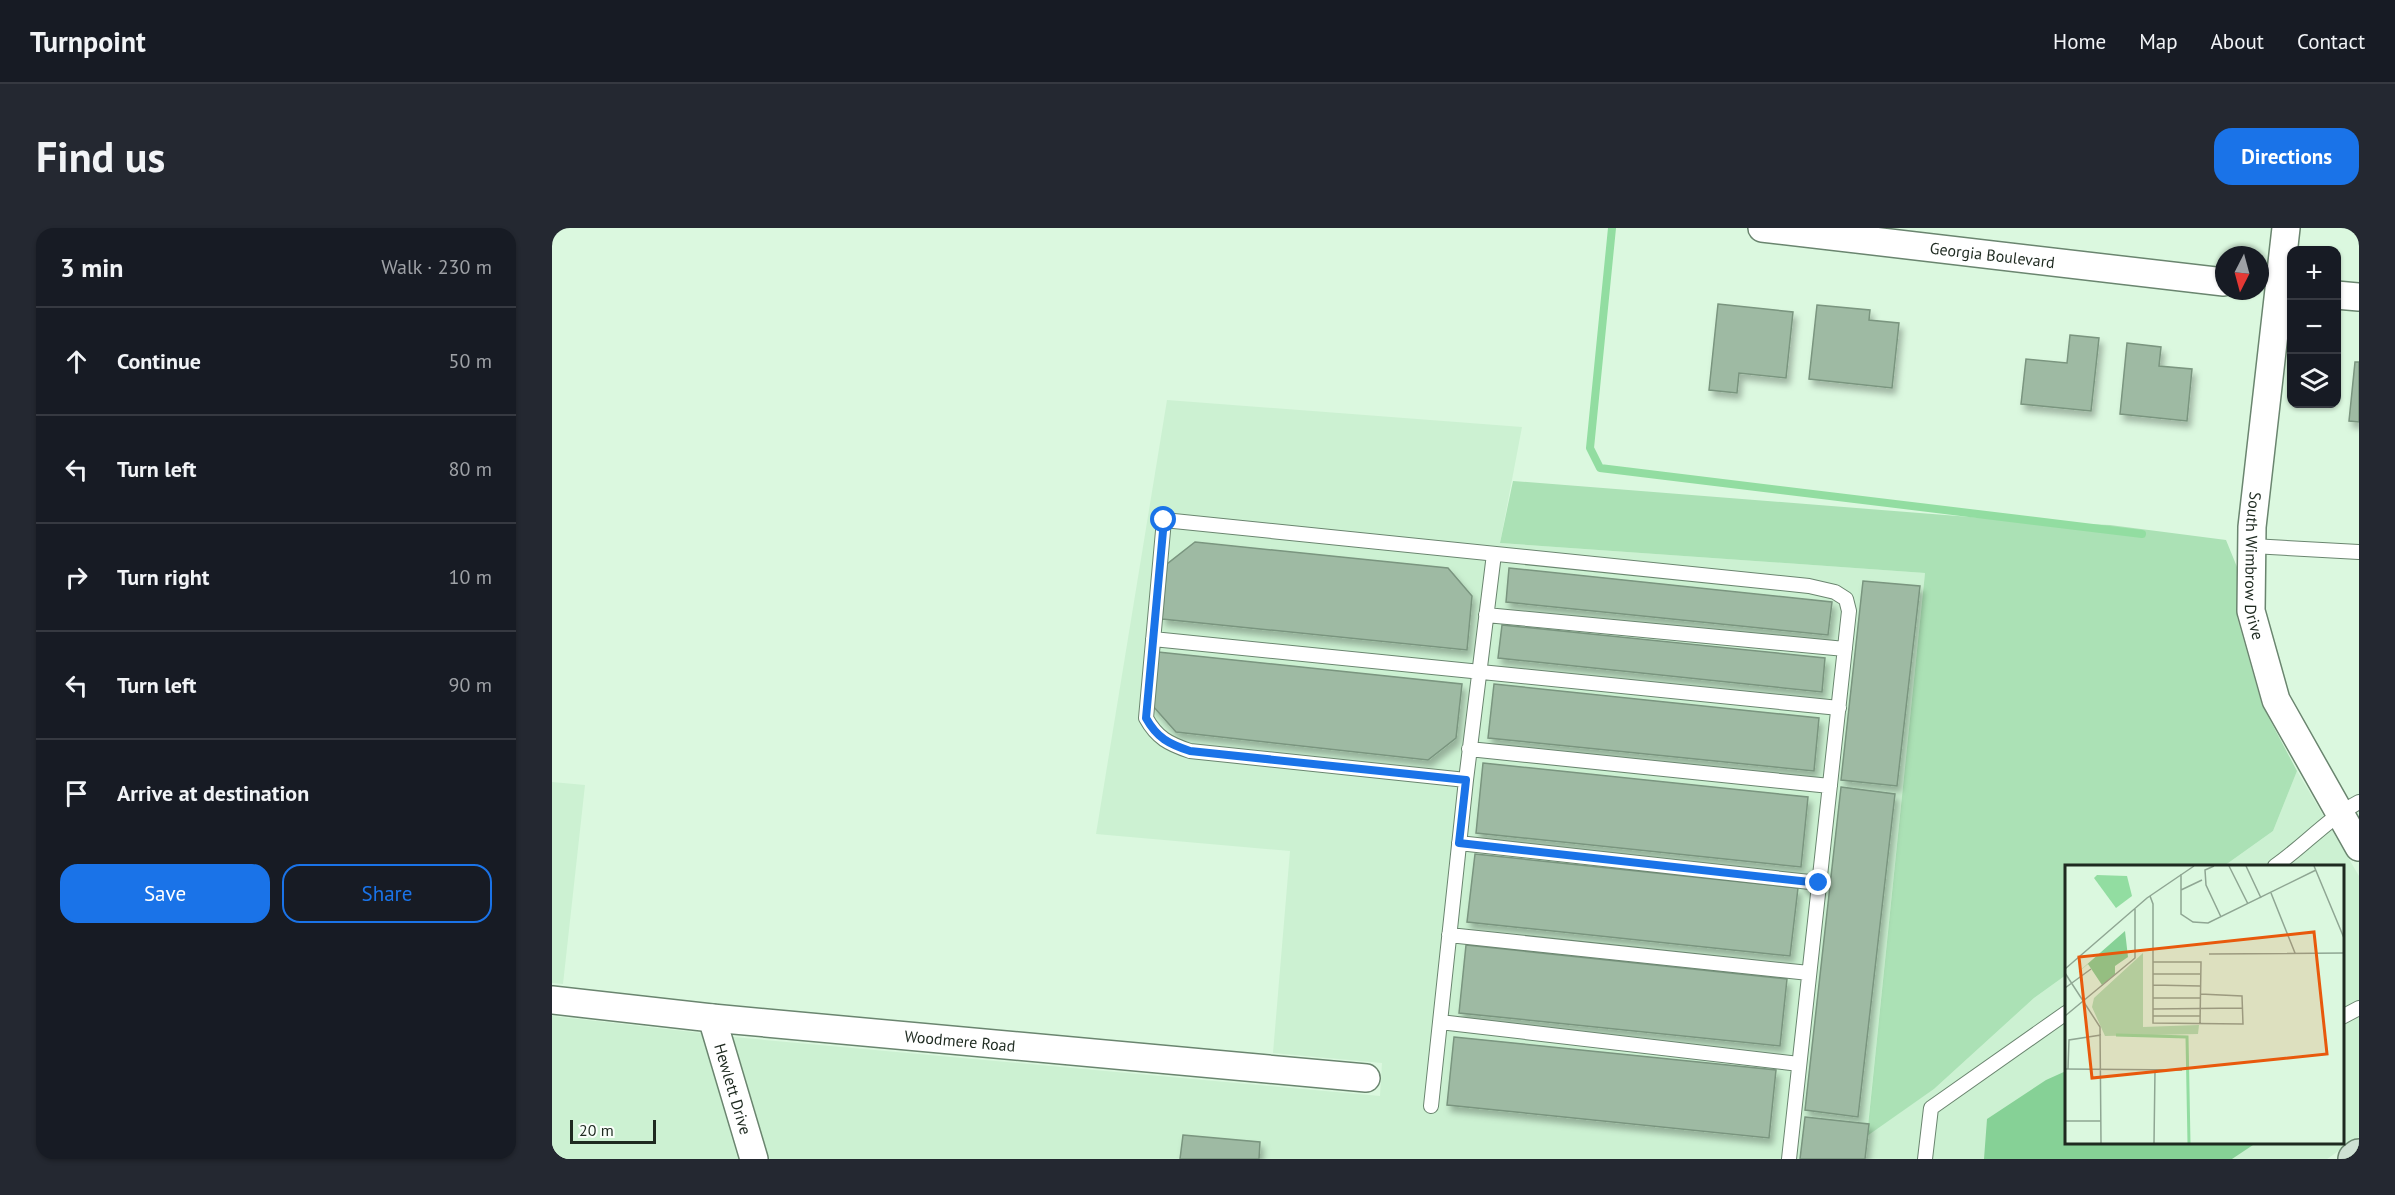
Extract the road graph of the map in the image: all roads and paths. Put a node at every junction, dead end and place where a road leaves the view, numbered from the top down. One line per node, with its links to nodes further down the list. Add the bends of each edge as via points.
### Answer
1 (1762, 228): 3 (street, Georgia Boulevard)
2 (2286, 228): 5 (street, South Wimbrow Drive)
3 (1875, 235): 4 (street, Georgia Boulevard)
4 (2215, 281)
5 (2277, 288): 8 (street, South Wimbrow Drive)
6 (2341, 295): 7 (street)
7 (2359, 297)
8 (2252, 546): 9 (lane); 19 (street, South Wimbrow Drive, via 2251,611 2276,700)
9 (2359, 552)
10 (1494, 554): 11 (lane); 12 (lane, via 1164,520); 13 (lane, via 1809,586 1835,592 1846,599 1849,611)
11 (1486, 615): 13 (lane); 14 (lane)
12 (1153, 639): 14 (lane); 17 (lane, via 1146,718 1155,733 1169,744 1190,751)
13 (1845, 649): 15 (lane)
14 (1479, 673): 15 (lane); 16 (lane)
15 (1839, 708): 18 (lane)
16 (1469, 749): 17 (lane); 18 (lane)
17 (1466, 780): 20 (lane)
18 (1830, 786): 23 (lane)
19 (2349, 808): 21 (street, South Wimbrow Drive); 22 (lane)
20 (1459, 843): 23 (lane); 24 (lane)
21 (2359, 847)
22 (2278, 865)
23 (1819, 883): 25 (lane)
24 (1449, 935): 25 (lane); 31 (lane)
25 (1809, 973): 32 (lane)
26 (552, 1000): 30 (street, Woodmere Road)
27 (2359, 1008): 29 (lane)
28 (2065, 1014): 38 (lane, via 1931,1108)
29 (2344, 1016)
30 (712, 1018): 33 (street, Woodmere Road); 36 (street, Hewlett Drive)
31 (1440, 1022): 32 (lane); 34 (lane)
32 (1799, 1064): 37 (lane)
33 (1366, 1078)
34 (1431, 1106)
35 (2359, 1156): 39 (main road)
36 (754, 1159)
37 (1789, 1159)
38 (1925, 1159)
39 (2355, 1159)

